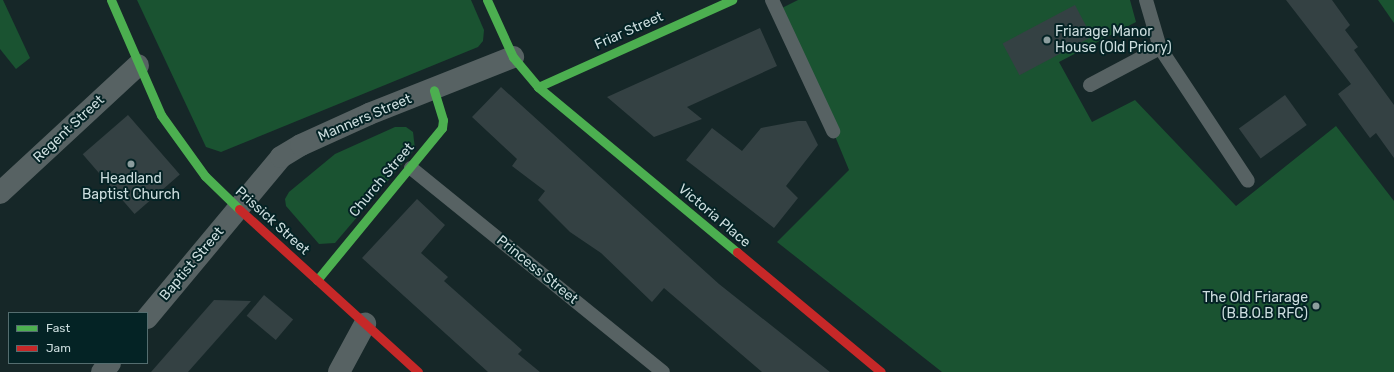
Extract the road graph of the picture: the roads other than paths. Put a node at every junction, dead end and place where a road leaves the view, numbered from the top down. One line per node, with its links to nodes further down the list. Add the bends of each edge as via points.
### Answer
1 (111, 0): 8 (street, Prissick Street)
2 (487, 0): 7 (street, Victoria Place)
3 (732, 0): 10 (street, Friar Street)
4 (772, 0): 12 (lane)
5 (1146, 0): 6 (lane)
6 (1160, 48): 9 (lane); 14 (lane)
7 (513, 57): 10 (street, Victoria Place); 11 (street, Manners Street)
8 (138, 65): 15 (street, Regent Street); 16 (street, Prissick Street, via 161,115 205,176)
9 (1090, 85)
10 (538, 87): 21 (street, Victoria Place)
11 (434, 90): 13 (street, Church Street, via 443,120 442,128); 16 (street, Manners Street, via 369,114 301,145 281,157)
12 (833, 131)
13 (412, 168): 17 (street, Church Street); 25 (lane, Princess Street)
14 (1248, 181)
15 (0, 193)
16 (238, 209): 17 (street, Prissick Street); 18 (street, Baptist Street)
17 (316, 280): 19 (street, Prissick Street)
18 (148, 317)
19 (365, 324): 23 (street); 24 (street, Prissick Street)
20 (109, 364): 22 (street)
21 (874, 370)
22 (102, 372)
23 (339, 372)
24 (418, 372)
25 (663, 372)

